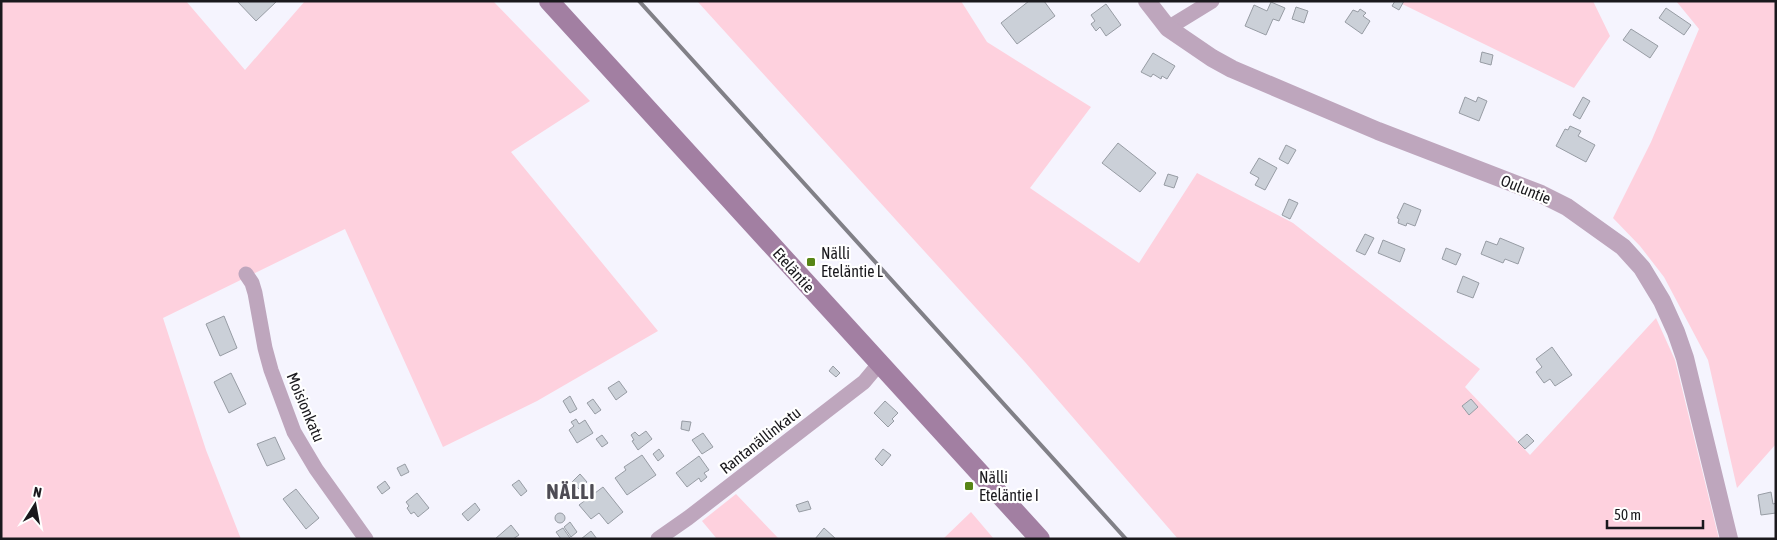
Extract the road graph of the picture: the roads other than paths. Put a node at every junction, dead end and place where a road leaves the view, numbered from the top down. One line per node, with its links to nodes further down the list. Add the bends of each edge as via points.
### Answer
1 (549, 1): 6 (main road, Eteläntie)
2 (1147, 1): 4 (street, Ouluntie)
3 (1212, 1): 4 (street)
4 (1168, 28): 10 (street, Ouluntie, via 1212,58 1257,81 1554,200 1623,247 1653,285 1676,332)
5 (246, 274): 7 (street, Moisionkatu, via 255,293 271,370 294,432)
6 (879, 364): 8 (street, Rantanällinkatu, via 864,382); 9 (main road, Eteläntie)
7 (366, 539)
8 (658, 539)
9 (1040, 539)
10 (1729, 539)

